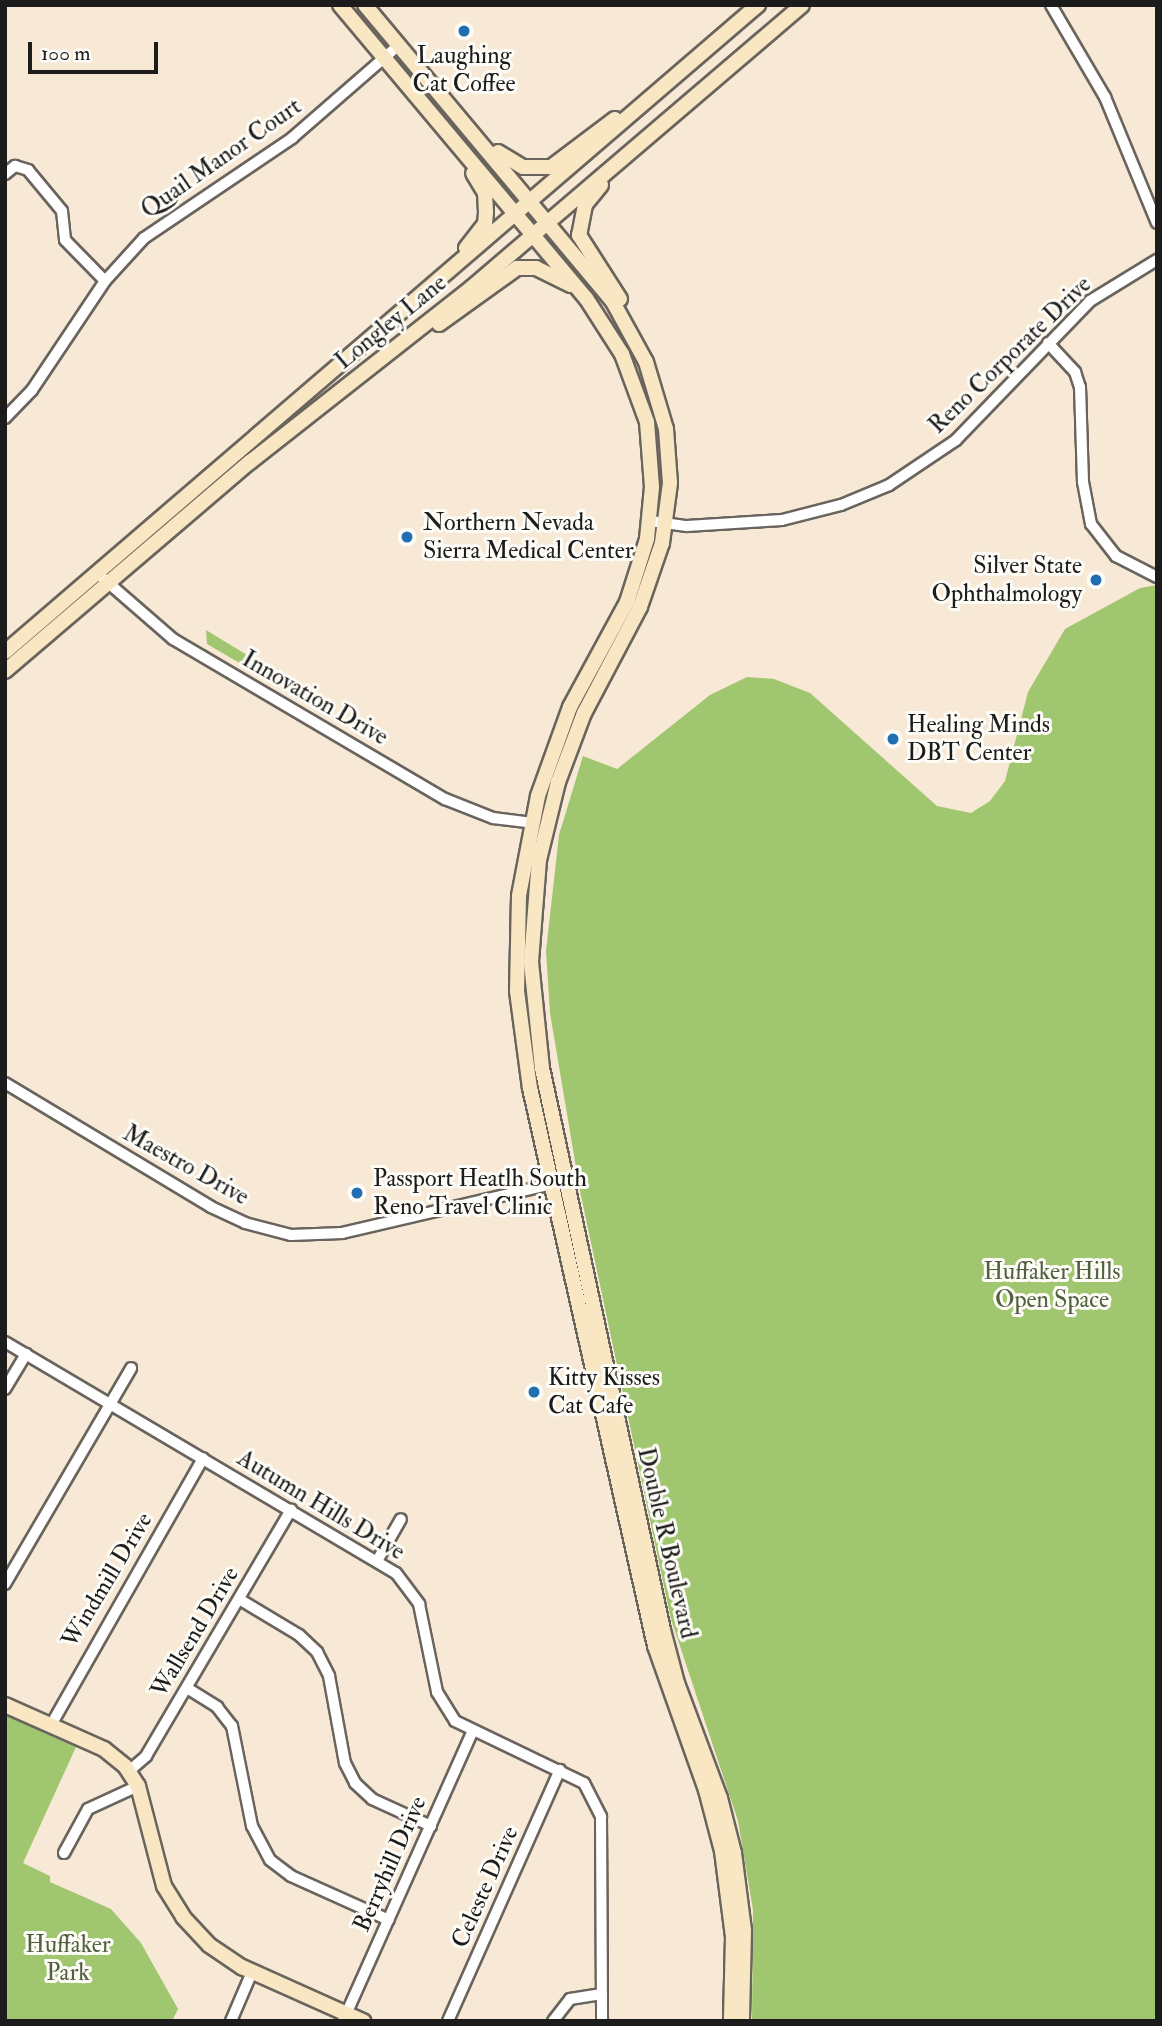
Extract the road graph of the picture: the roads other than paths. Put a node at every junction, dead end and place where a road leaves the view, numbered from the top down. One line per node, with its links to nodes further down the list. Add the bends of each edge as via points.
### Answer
1 (340, 5): 7 (main road)
2 (365, 5): 6 (main road)
3 (758, 5): 8 (main road, Longley Lane)
4 (802, 5): 11 (main road, Longley Lane)
5 (1051, 5): 15 (street, via 1105,97)
6 (399, 45): 7 (street, Quail Manor Court); 10 (main road)
7 (384, 57): 9 (main road); 17 (street, Quail Manor Court, via 292,138 161,224)
8 (663, 89): 10 (main road, via 647,95 563,159 542,169 514,163); 13 (main road, Longley Lane)
9 (413, 91): 14 (main road, Double R Boulevard); 18 (main road, via 425,118 480,183 487,203 479,233)
10 (469, 126): 13 (main road, Double R Boulevard)
11 (623, 158): 13 (main road, Longley Lane); 20 (main road, via 585,205 578,226 582,243 617,291)
12 (5, 174): 17 (street, via 15,166 28,170 62,211 65,240)
13 (542, 211): 14 (main road, Longley Lane); 14 (main road, Longley Lane); 20 (main road, Double R Boulevard)
14 (527, 223): 18 (main road, Longley Lane); 19 (main road, Double R Boulevard); 21 (main road, Longley Lane)
15 (1157, 223)
16 (1157, 260): 22 (street, Reno Corporate Drive, via 1105,290)
17 (105, 281): 23 (street, Quail Manor Court, via 32,390)
18 (437, 282): 27 (main road, Longley Lane)
19 (586, 298): 21 (main road, via 554,274 517,268 461,310); 24 (main road, Double R Boulevard, via 615,341 642,403 651,452)
20 (629, 327): 25 (main road, Double R Boulevard, via 653,379 666,429 670,483)
21 (412, 336): 27 (main road, Longley Lane)
22 (1048, 343): 25 (street, Reno Corporate Drive, via 956,440 872,493 782,520 728,526); 26 (street, via 1075,372 1080,387 1084,500 1091,524 1116,556)
23 (5, 418)
24 (650, 521): 25 (street, Reno Corporate Drive); 30 (main road, Double R Boulevard, via 633,586 561,728)
25 (666, 523): 32 (main road, Double R Boulevard, via 644,598 569,748 539,860 531,936 534,1015)
26 (1157, 577)
27 (103, 578): 28 (main road, Longley Lane); 29 (main road, Longley Lane); 30 (street, Innovation Drive, via 173,639 445,799 493,818)
28 (5, 652)
29 (5, 671)
30 (531, 823): 32 (main road, Double R Boulevard, via 519,896 517,991 530,1088)
31 (5, 1083): 32 (street, Maestro Drive, via 211,1207 279,1233 330,1235)
32 (559, 1182): 62 (main road, Double R Boulevard, via 660,1665 706,1790 722,1851 733,1937); 63 (main road, Double R Boulevard, via 668,1650 713,1776 734,1853 744,1930)
33 (5, 1342): 34 (street, Autumn Hills Drive)
34 (26, 1354): 36 (street); 37 (street, Autumn Hills Drive)
35 (131, 1368): 37 (street)
36 (5, 1389)
37 (111, 1404): 38 (street, Autumn Hills Drive); 42 (street)
38 (203, 1458): 39 (street, Autumn Hills Drive); 46 (street, Windmill Drive)
39 (291, 1510): 41 (street, Autumn Hills Drive); 43 (street, Wallsend Drive)
40 (401, 1519): 41 (street)
41 (377, 1561): 47 (street, Autumn Hills Drive, via 413,1592 424,1616 441,1702 455,1721)
42 (5, 1584)
43 (239, 1599): 44 (street, Wallsend Drive); 51 (street, via 299,1635 317,1652 329,1676 345,1763 355,1783 372,1799)
44 (187, 1688): 49 (street, Wallsend Drive, via 146,1756); 53 (street, via 217,1707 232,1726 252,1826 270,1860 290,1876)
45 (5, 1705): 46 (main road)
46 (51, 1725): 49 (main road, via 104,1749)
47 (472, 1732): 48 (street, Autumn Hills Drive); 51 (street, Berryhill Drive)
48 (560, 1769): 55 (street, Autumn Hills Drive, via 584,1783 599,1807); 59 (street, Celeste Drive)
49 (129, 1771): 50 (main road)
50 (138, 1786): 52 (street, via 84,1813); 54 (main road, via 152,1850 172,1901 209,1945)
51 (430, 1826): 53 (street, Berryhill Drive)
52 (64, 1853)
53 (389, 1920): 56 (street, Berryhill Drive)
54 (252, 1972): 56 (main road); 57 (street)
55 (602, 1994): 60 (street, via 570,1999); 61 (street, Autumn Hills Drive)
56 (345, 2017): 58 (main road)
57 (231, 2021)
58 (363, 2021)
59 (448, 2021)
60 (553, 2021)
61 (602, 2021)
62 (731, 2021)
63 (742, 2021)

